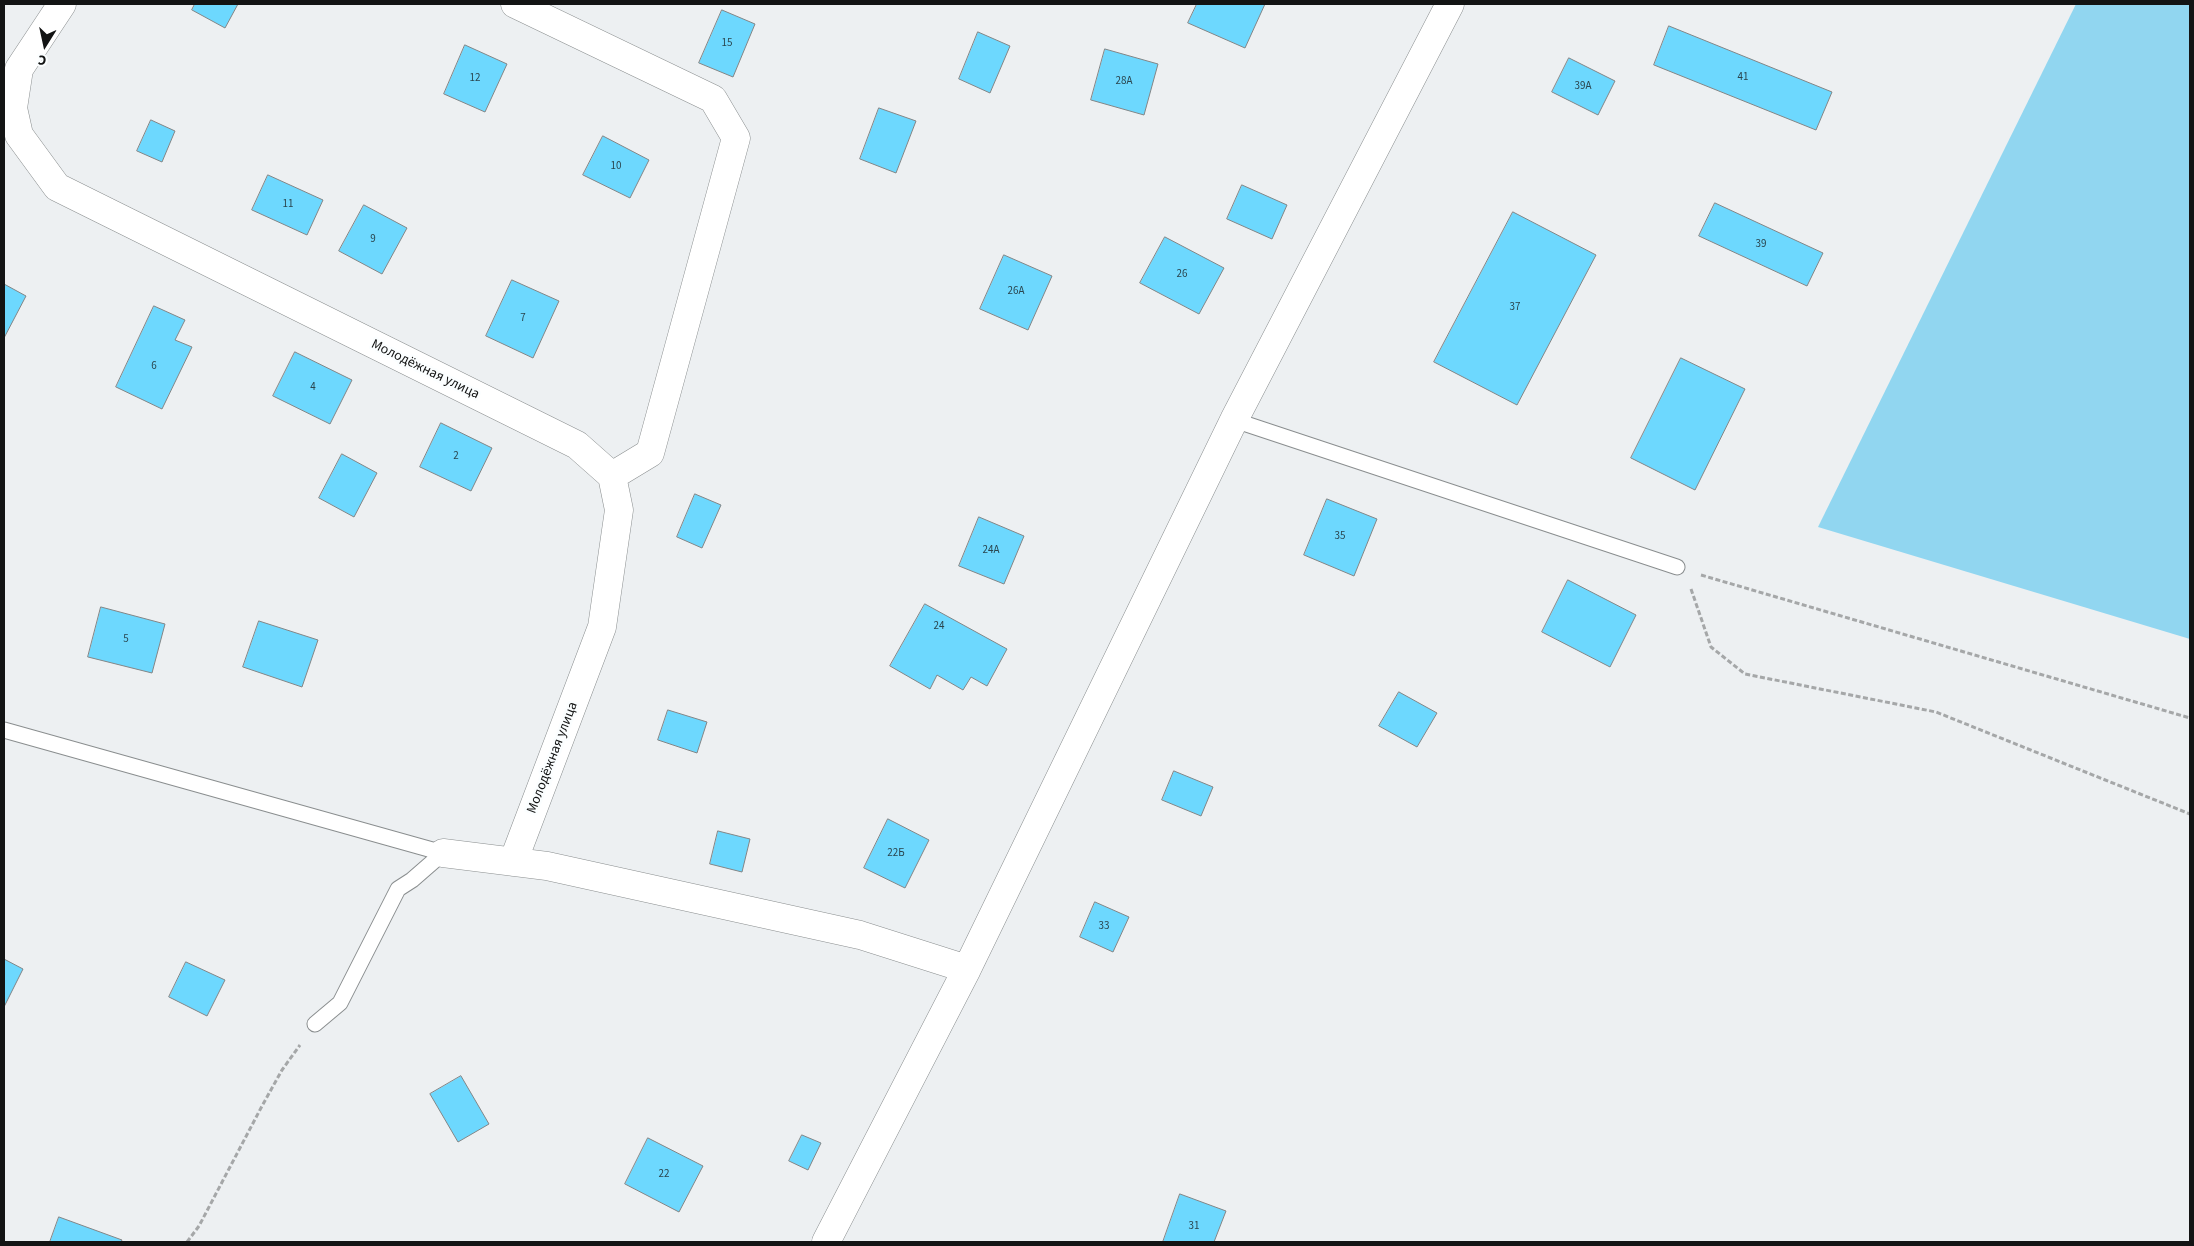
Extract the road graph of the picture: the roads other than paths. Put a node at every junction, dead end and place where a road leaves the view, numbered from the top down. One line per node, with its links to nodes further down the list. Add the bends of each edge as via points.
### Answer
1 (62, 4): 5 (street, Молодёжная улица, via 19,69 13,108 19,135 56,187 577,445)
2 (514, 4): 5 (street, via 713,99 736,138 650,453)
3 (1450, 4): 4 (street)
4 (1234, 420): 6 (lane); 10 (street)
5 (612, 476): 9 (street, Молодёжная улица, via 619,510 602,627)
6 (1677, 567)
7 (4, 730): 8 (lane)
8 (443, 853): 9 (street); 11 (lane, via 398,889 340,1003)
9 (513, 862): 10 (street, via 547,866 860,935)
10 (967, 968): 12 (street)
11 (315, 1024)
12 (826, 1242)

